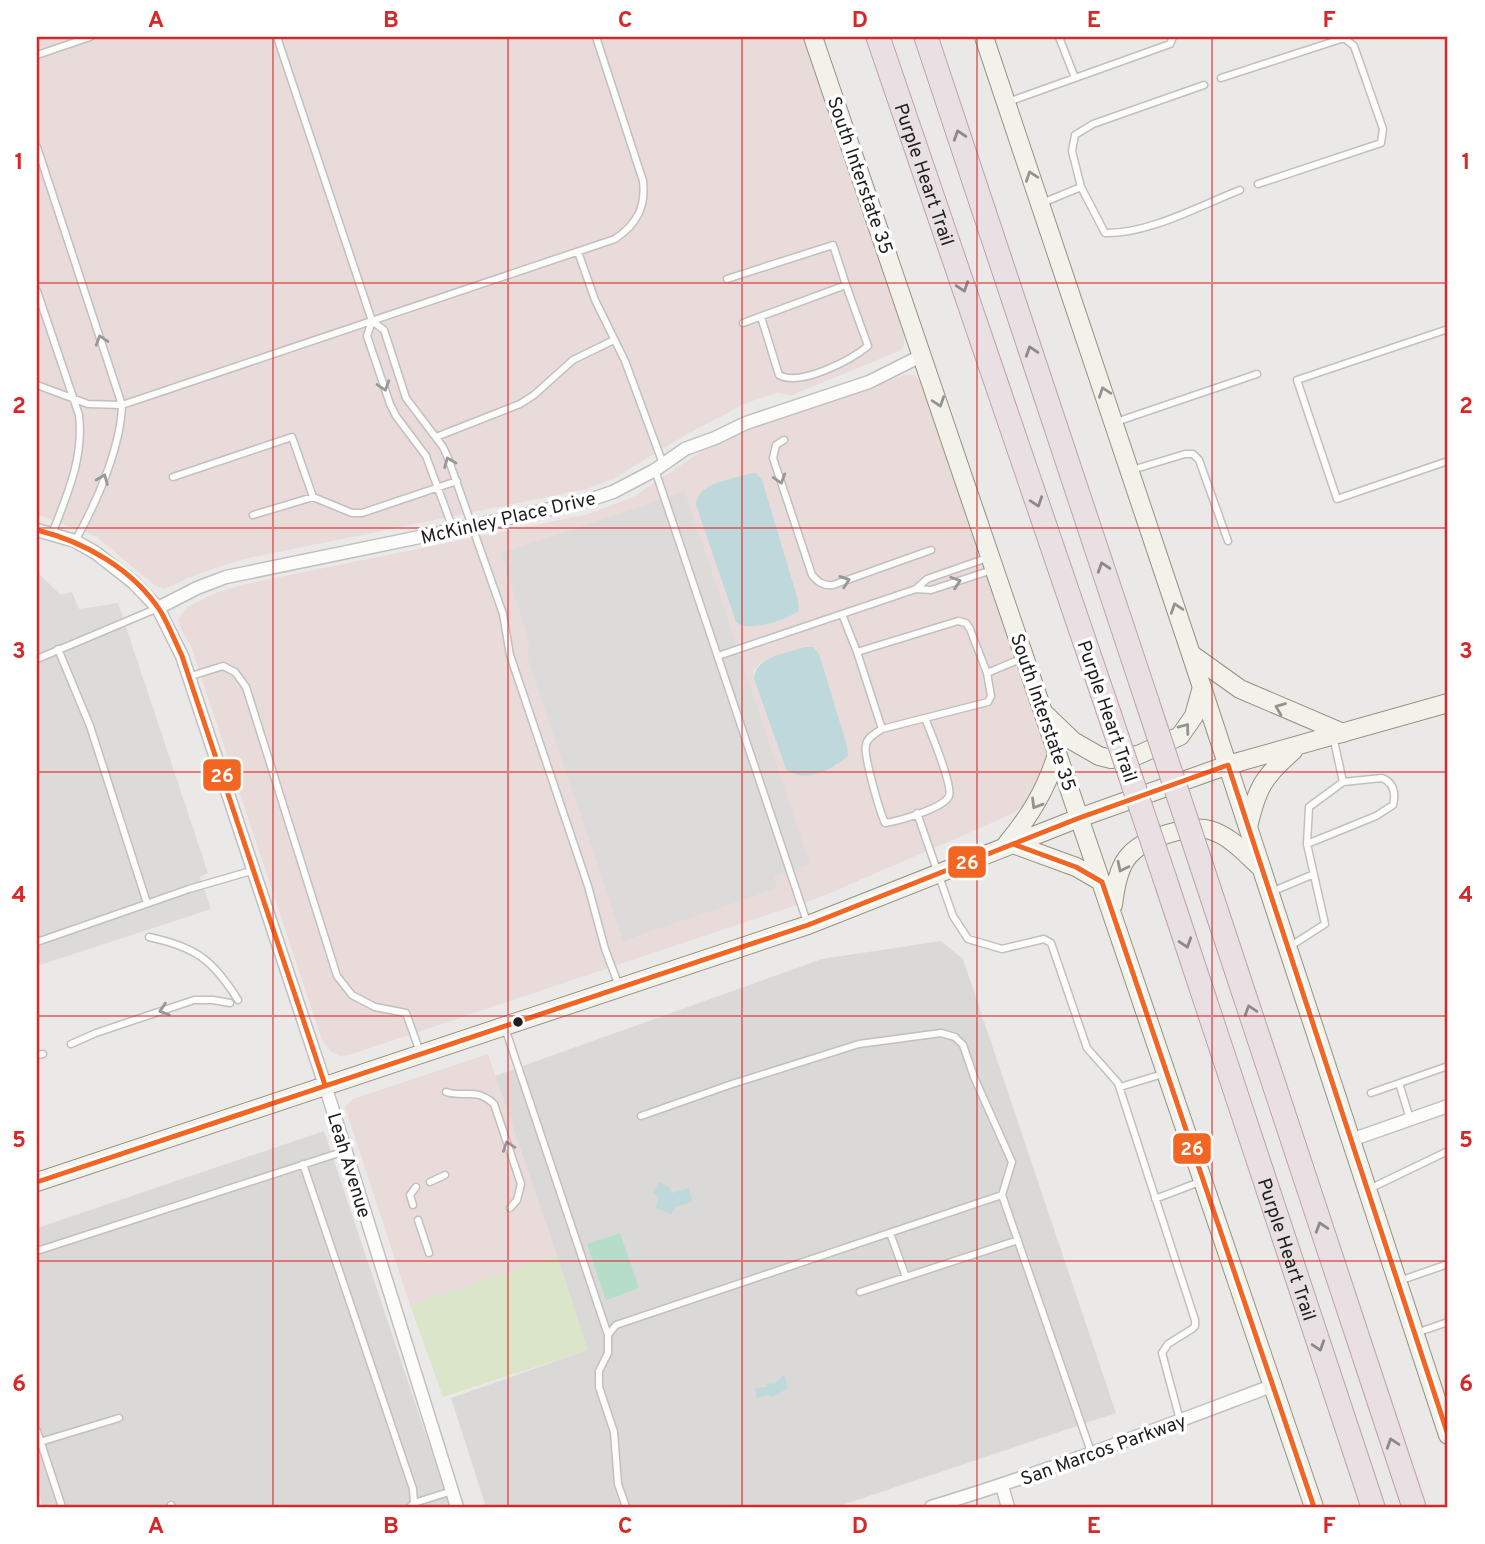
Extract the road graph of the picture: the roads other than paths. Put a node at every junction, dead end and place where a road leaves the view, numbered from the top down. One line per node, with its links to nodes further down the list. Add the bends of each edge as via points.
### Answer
1 (90, 37): 10 (lane)
2 (277, 37): 25 (lane)
3 (596, 37): 20 (lane, via 644,193 639,216 631,227 615,239)
4 (813, 37): 29 (main road, South Interstate 35)
5 (878, 37): 151 (highway, Purple Heart Trail, one-way to 151, bridge)
6 (926, 37): 152 (highway, Purple Heart Trail, one-way to 6, bridge)
7 (984, 37): 14 (main road)
8 (1059, 37): 11 (lane)
9 (1174, 37): 11 (lane, via 1170,44)
10 (37, 55)
11 (1075, 78): 14 (lane)
12 (1221, 78): 16 (lane, via 1344,38 1354,46 1363,70 1383,129 1381,143)
13 (1204, 85): 17 (lane, via 1093,124 1075,135 1072,151)
14 (1006, 103): 19 (main road, one-way to 14)
15 (37, 147): 33 (lane, one-way to 15)
16 (1258, 184)
17 (1081, 187): 18 (lane, via 1105,233 1141,229); 19 (lane)
18 (1241, 190)
19 (1040, 204): 34 (main road, one-way to 19)
20 (578, 252): 25 (lane); 28 (lane)
21 (727, 279): 22 (lane, via 833,246)
22 (846, 285): 24 (lane); 24 (lane, via 868,346 822,370 796,379 779,375)
23 (37, 291): 32 (lane)
24 (761, 317): 26 (lane)
25 (372, 321): 33 (lane); 35 (lane, via 384,330 406,398); 42 (lane, one-way to 42, via 367,335 390,404 426,456)
26 (743, 324)
27 (1448, 330): 37 (lane, via 1297,380 1337,499)
28 (614, 340): 35 (lane, via 573,360 520,404); 38 (lane)
29 (923, 355): 38 (street, McKinley Place Drive, via 869,382 746,423 685,449); 52 (main road, South Interstate 35, one-way to 52)
30 (1257, 374): 34 (lane)
31 (37, 385): 32 (lane)
32 (73, 400): 33 (lane); 48 (lane, via 79,415 80,448)
33 (122, 405): 49 (lane, one-way to 33, via 118,443)
34 (1114, 422): 39 (main road)
35 (436, 437): 41 (lane, one-way to 35)
36 (785, 440): 51 (lane, one-way to 51, via 776,445 773,458 812,575 821,584 833,585)
37 (1448, 461)
38 (659, 467): 45 (street, McKinley Place Drive, via 586,501); 59 (lane)
39 (1130, 471): 50 (lane, via 1193,454); 58 (main road, one-way to 39)
40 (173, 477): 43 (lane, via 292,437)
41 (457, 481): 42 (lane); 45 (lane)
42 (439, 487): 43 (lane, via 362,513); 47 (lane)
43 (313, 497): 44 (lane)
44 (253, 515)
45 (473, 526): 47 (street, McKinley Place Drive); 92 (lane, via 503,614 510,655)
46 (37, 530): 48 (street, Leah Avenue)
47 (453, 530): 54 (street, McKinley Place Drive, via 226,577)
48 (52, 534): 49 (street, Leah Avenue)
49 (75, 541): 54 (street, Leah Avenue, via 133,582)
50 (1228, 541)
51 (931, 550)
52 (993, 563): 53 (lane, one-way to 52, via 931,590); 53 (lane, via 927,579); 60 (main road, South Interstate 35)
53 (916, 589): 55 (lane)
54 (158, 608): 56 (lane); 63 (street, Leah Avenue)
55 (842, 614): 57 (lane); 59 (lane)
56 (58, 649): 61 (lane); 86 (lane, via 90,726)
57 (857, 652): 62 (lane, via 958,621 970,629); 69 (lane)
58 (1191, 654): 64 (main road); 70 (main road, one-way to 58, via 1240,690)
59 (718, 656): 88 (lane)
60 (1025, 658): 62 (lane); 67 (main road, South Interstate 35)
61 (37, 659)
62 (987, 673): 68 (lane, via 991,699)
63 (188, 677): 81 (street, Leah Avenue); 97 (lane, via 223,666 235,672 246,687 337,976 352,995 375,1007 406,1013)
64 (1202, 687): 67 (main road, one-way to 64, via 1085,750 1111,759 1138,755 1180,736 1194,716); 73 (main road)
65 (1448, 693): 66 (main road)
66 (1443, 708): 70 (main road)
67 (1044, 713): 72 (main road, South Interstate 35)
68 (925, 718): 69 (lane); 75 (lane, via 950,792 941,805)
69 (882, 729): 75 (lane, via 866,745 883,820)
70 (1338, 734): 71 (main road); 74 (lane)
71 (1298, 746): 73 (main road); 77 (main road, via 1269,771 1258,789)
72 (1058, 754): 76 (main road, South Interstate 35); 79 (main road, one-way to 79, via 1039,802)
73 (1228, 765): 76 (main road); 77 (main road)
74 (1343, 782): 78 (lane, via 1309,807); 78 (lane, via 1388,781 1395,797 1393,805)
75 (917, 813): 82 (lane)
76 (1079, 818): 79 (main road); 84 (main road, South Interstate 35)
77 (1248, 828): 80 (main road)
78 (1307, 844): 83 (lane)
79 (1008, 846): 82 (main road); 84 (main road, via 1076,867)
80 (1261, 868): 85 (main road); 87 (main road, one-way to 87, via 1229,839 1209,830 1181,830 1133,850 1121,865)
81 (251, 870): 86 (lane); 101 (street, Leah Avenue)
82 (939, 873): 88 (main road); 102 (lane, via 953,916 968,939 1002,950 1044,939 1051,943 1087,1048)
83 (1314, 874): 85 (lane); 91 (lane, via 1325,924)
84 (1102, 882): 87 (main road, South Interstate 35)
85 (1269, 892): 91 (main road)
86 (147, 903): 90 (lane)
87 (1112, 910): 99 (main road, South Interstate 35)
88 (808, 925): 92 (main road)
89 (149, 937): 93 (lane, via 178,944 203,958)
90 (37, 942)
91 (1288, 948): 108 (main road)
92 (619, 988): 95 (main road)
93 (239, 1000)
94 (230, 1003): 96 (lane, one-way to 96, via 194,1000)
95 (504, 1026): 97 (main road); 133 (lane)
96 (71, 1044)
97 (420, 1054): 101 (main road)
98 (1448, 1066): 100 (lane)
99 (1167, 1072): 102 (lane); 113 (main road, South Interstate 35)
100 (1399, 1083): 104 (lane); 107 (lane)
101 (324, 1085): 109 (street, Leah Avenue); 114 (main road)
102 (1120, 1087): 119 (lane)
103 (446, 1092): 121 (lane, one-way to 103, via 522,1184 494,1104 474,1092)
104 (1371, 1093)
105 (1448, 1106): 107 (street)
106 (642, 1116): 118 (lane, via 859,1044 941,1033 963,1045 1012,1162)
107 (1410, 1119): 108 (street)
108 (1351, 1140): 117 (main road)
109 (345, 1151): 111 (lane); 143 (street, Leah Avenue)
110 (1448, 1151): 117 (lane)
111 (303, 1164): 125 (lane); 144 (lane, via 413,1489)
112 (444, 1175): 115 (lane)
113 (1204, 1181): 119 (lane); 134 (main road, South Interstate 35)
114 (37, 1182)
115 (430, 1182)
116 (416, 1187): 120 (lane, via 410,1195)
117 (1367, 1190): 129 (main road)
118 (1002, 1195): 123 (lane); 124 (lane)
119 (1155, 1199): 137 (lane, via 1195,1320 1195,1326 1162,1353)
120 (413, 1205)
121 (510, 1208)
122 (418, 1220): 126 (lane)
123 (890, 1233): 128 (lane); 133 (lane, via 616,1325)
124 (1018, 1240): 128 (lane); 141 (lane)
125 (37, 1251)
126 (429, 1253)
127 (1448, 1264): 129 (lane)
128 (906, 1277): 130 (lane)
129 (1397, 1281): 132 (main road)
130 (860, 1292)
131 (1448, 1322): 132 (lane)
132 (1415, 1333): 135 (main road)
133 (608, 1335): 147 (lane, via 598,1387 614,1432 618,1484)
134 (1273, 1385): 137 (street, San Marcos Parkway); 150 (main road, South Interstate 35)
135 (1445, 1416): 139 (main road)
136 (119, 1418): 140 (lane)
137 (1180, 1420): 141 (street, San Marcos Parkway)
138 (37, 1431): 140 (lane)
139 (1448, 1435)
140 (40, 1442): 145 (lane)
141 (1092, 1454): 142 (street, San Marcos Parkway)
142 (1002, 1486): 148 (street, San Marcos Parkway); 149 (street)
143 (452, 1491): 144 (lane); 146 (street, Leah Avenue)
144 (412, 1505)
145 (62, 1507)
146 (457, 1507)
147 (626, 1507)
148 (931, 1507)
149 (1008, 1507)
150 (1314, 1507)
151 (1373, 1507)
152 (1414, 1507)

